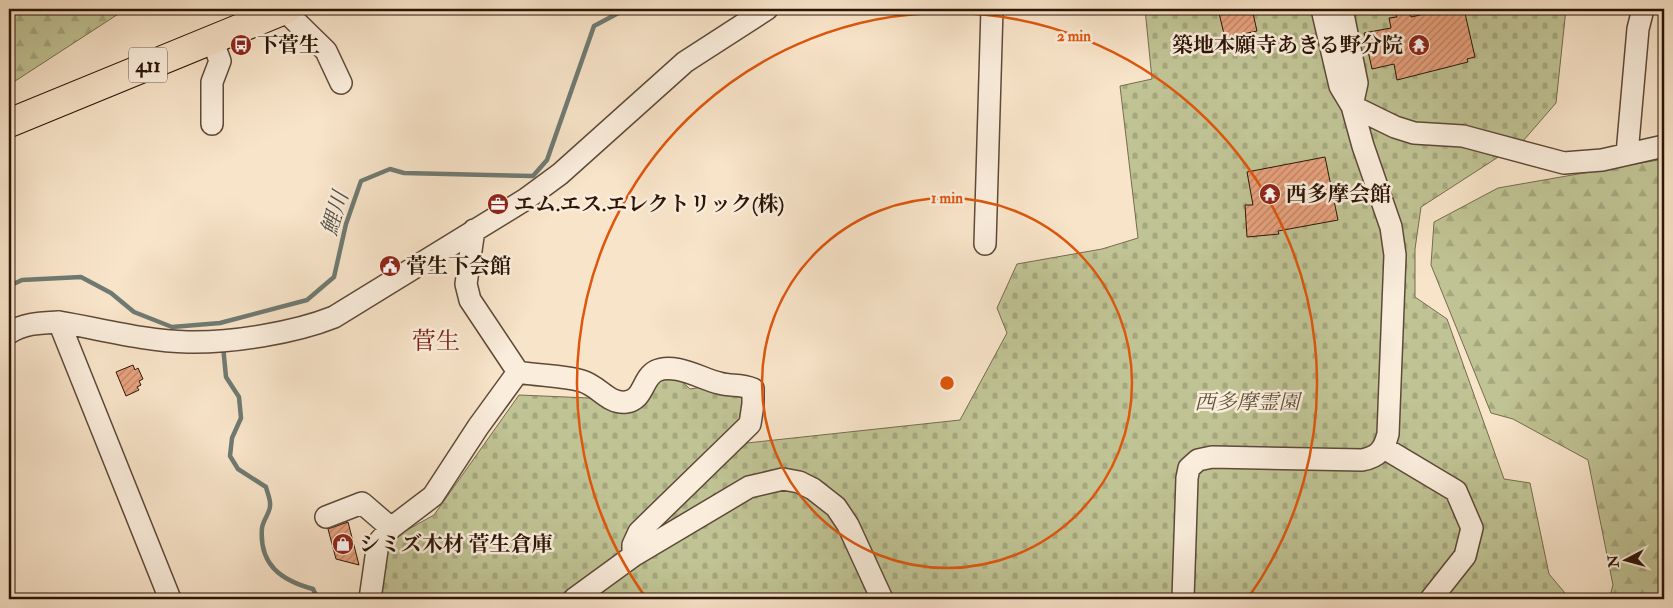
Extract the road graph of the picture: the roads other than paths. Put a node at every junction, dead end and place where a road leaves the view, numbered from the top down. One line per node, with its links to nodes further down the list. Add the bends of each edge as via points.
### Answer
1 (285, 9): 7 (highway, 411); 8 (street, via 326,51)
2 (767, 9): 14 (street, via 685,62 560,174)
3 (992, 9): 15 (street)
4 (1322, 9): 9 (street, via 1340,86)
5 (1342, 9): 9 (street, via 1357,83)
6 (1643, 9): 13 (street, via 1638,30)
7 (212, 39): 10 (highway, 411); 11 (street, via 220,61 212,82)
8 (341, 83)
9 (1352, 106): 13 (street, via 1414,133 1462,136 1564,163); 19 (street, via 1391,227 1395,255 1388,434)
10 (9, 123)
11 (212, 124)
12 (1664, 146): 13 (street)
13 (1627, 154)
14 (474, 230): 16 (street, via 334,317 311,326 263,336 169,341); 18 (street, via 466,284 470,300)
15 (985, 244)
16 (59, 322): 17 (street); 23 (street)
17 (11, 327)
18 (518, 372): 21 (street, via 432,496); 22 (street, via 582,381 612,401 626,402 637,398 649,376 658,370 676,369 722,384 742,384 753,389 750,424 639,532 633,545)
19 (1384, 448): 27 (street, via 1373,458 1362,460 1212,457 1198,460 1189,468 1187,478); 28 (street, via 1456,491 1472,528 1465,556)
20 (326, 517): 21 (street, via 362,503)
21 (391, 528): 24 (street, via 378,543)
22 (633, 556): 25 (street); 26 (street, via 750,487 783,479 813,489 836,507 848,525)
23 (170, 599)
24 (370, 599)
25 (574, 599)
26 (882, 599)
27 (1182, 599)
28 (1431, 599)

